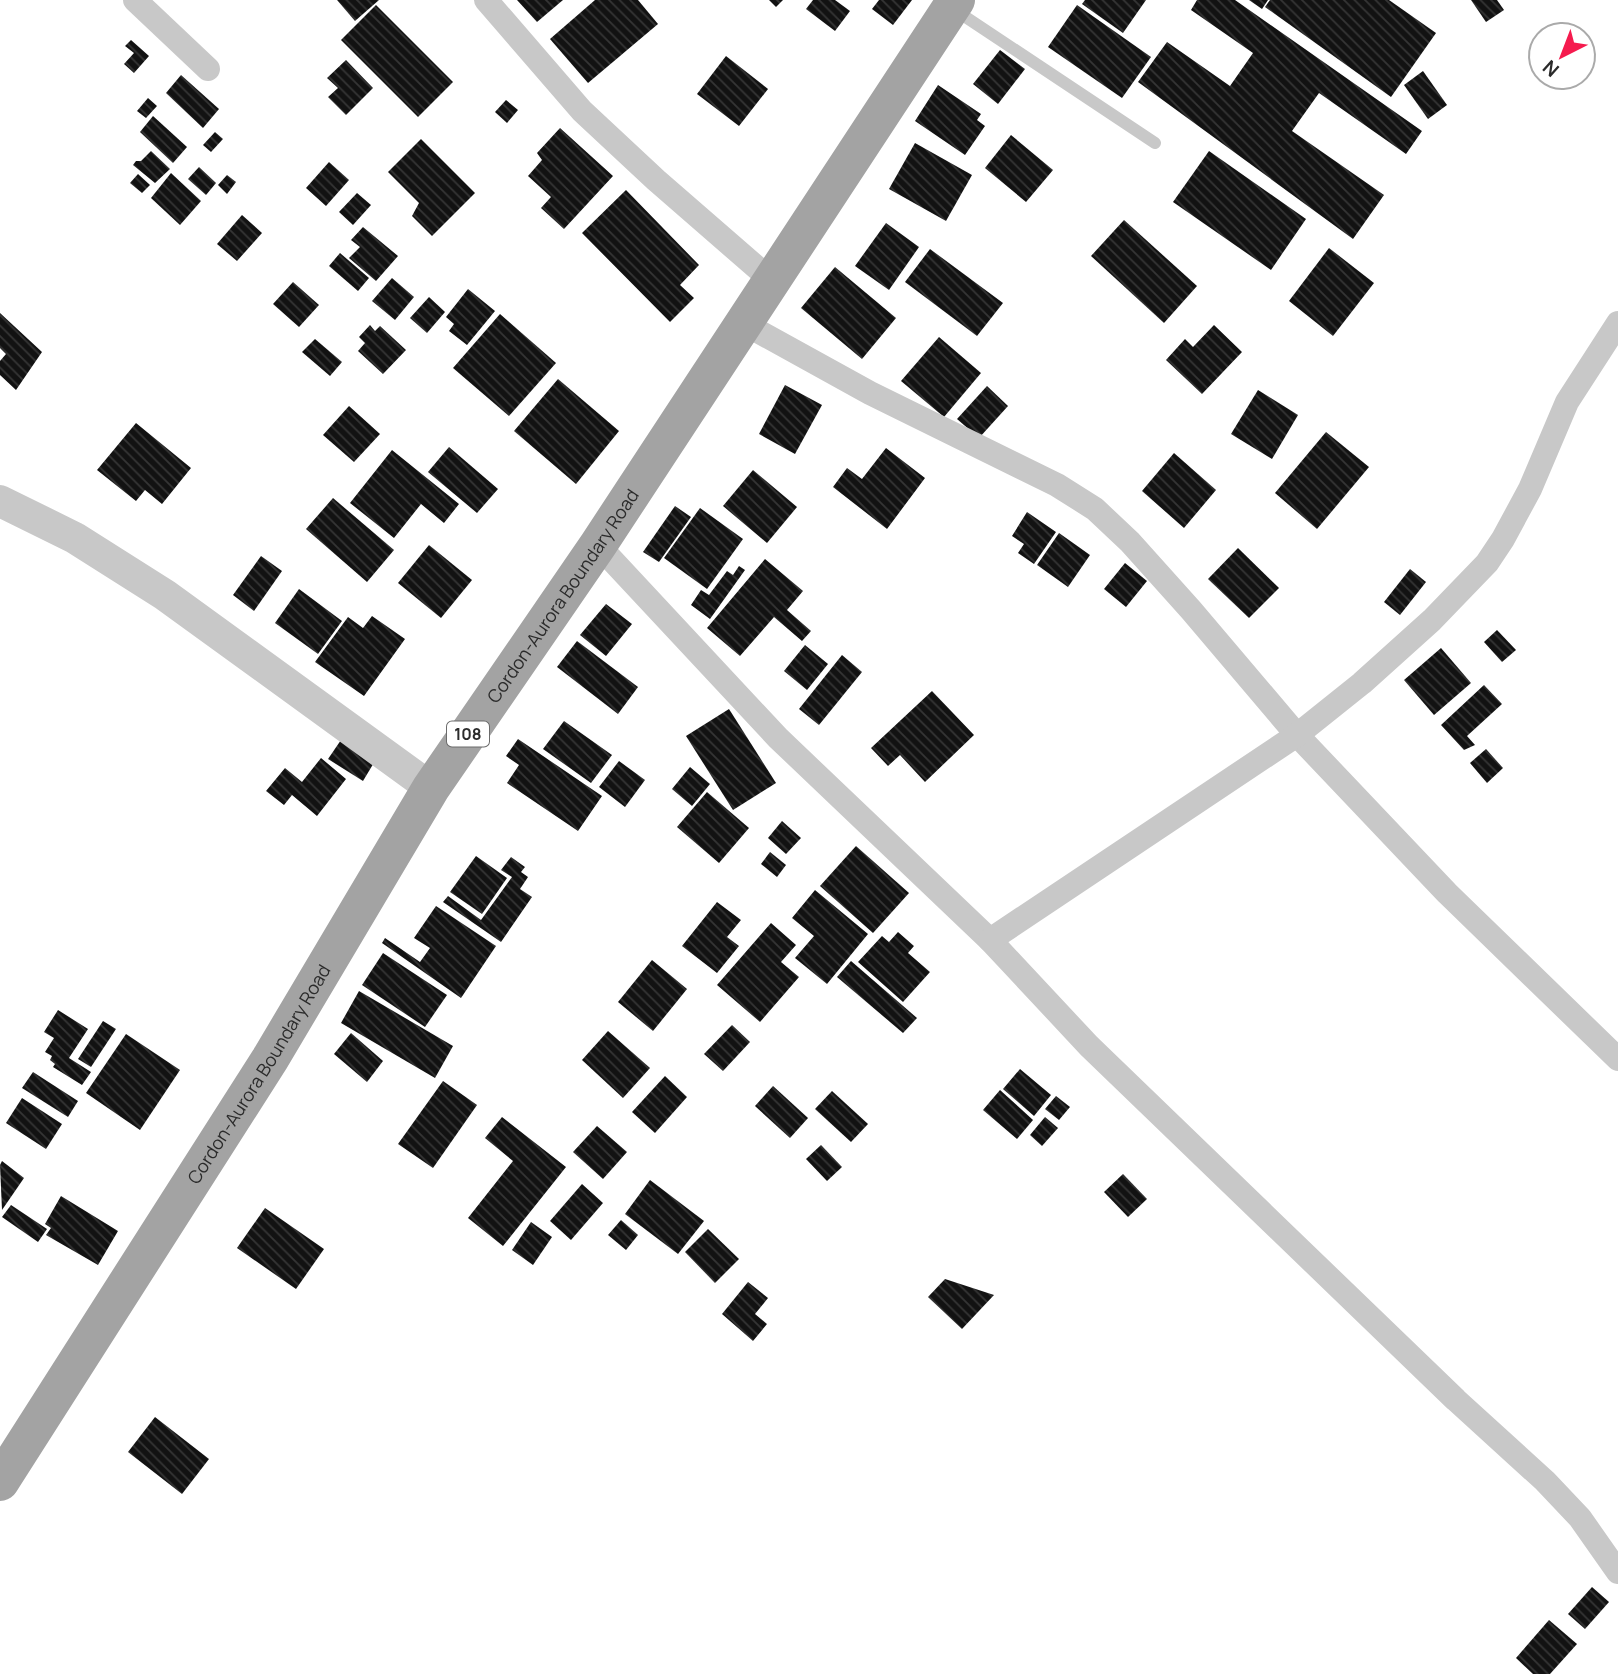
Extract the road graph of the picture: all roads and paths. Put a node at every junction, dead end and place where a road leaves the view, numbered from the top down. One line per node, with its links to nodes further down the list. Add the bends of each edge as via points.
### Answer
1 (135, 0): 4 (street)
2 (486, 0): 6 (street, via 582,111)
3 (954, 4): 5 (lane); 6 (main road, Cordon-Aurora Boundary Road / 108)
4 (208, 69)
5 (1155, 143)
6 (771, 280): 8 (main road, Cordon-Aurora Boundary Road / 108)
7 (1618, 323): 11 (street, via 1567,402 1530,489 1487,563 1432,620)
8 (745, 324): 10 (main road, Cordon-Aurora Boundary Road / 108); 11 (street, via 1095,509 1130,542)
9 (0, 501): 12 (street, via 75,538 165,595)
10 (598, 545): 12 (main road, Cordon-Aurora Boundary Road / 108); 13 (street, via 778,738)
11 (1297, 735): 13 (street); 14 (street, via 1447,893)
12 (431, 788): 15 (main road, Cordon-Aurora Boundary Road / 108, via 270,1059)
13 (990, 940): 16 (street, via 1089,1046 1545,1481 1580,1518)
14 (1618, 1059)
15 (0, 1482)
16 (1618, 1572)

